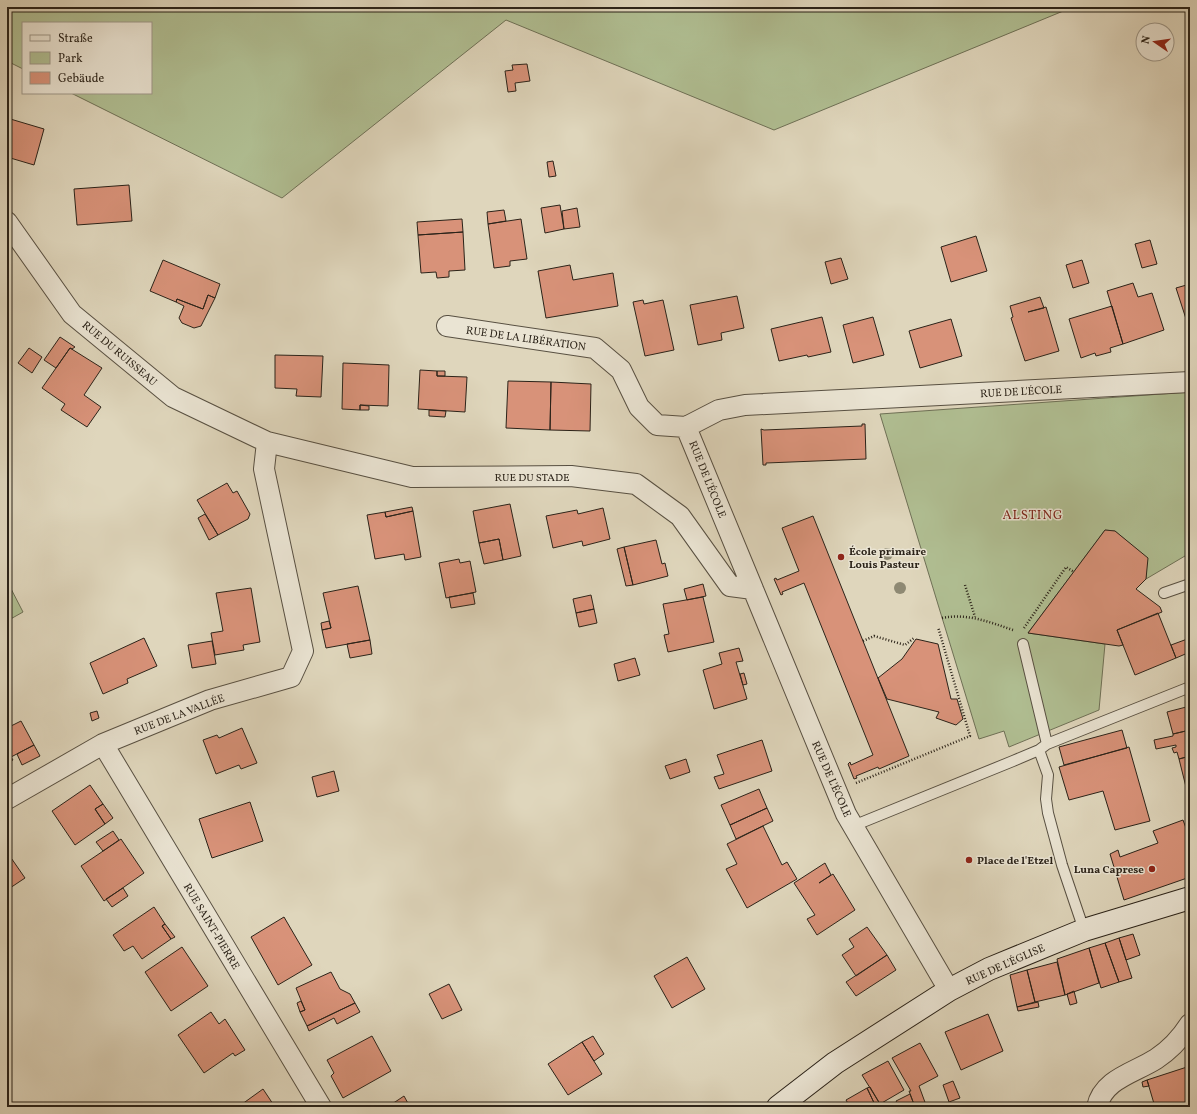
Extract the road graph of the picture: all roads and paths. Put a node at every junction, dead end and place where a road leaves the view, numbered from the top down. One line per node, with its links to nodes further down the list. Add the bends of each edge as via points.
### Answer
1 (7, 222): 5 (street, RUE DU RUISSEAU, via 72,314 172,397)
2 (447, 326): 4 (street, RUE DE LA LIBÉRATION, via 595,348 621,370 639,407 657,425)
3 (1190, 382): 4 (street, RUE DE L'ÉCOLE, via 745,405 719,410)
4 (686, 427): 9 (street, RUE DE L'ÉCOLE)
5 (267, 442): 9 (street, RUE DU STADE, via 412,477 571,476 636,484 680,516 730,586); 19 (street, RUE DE LA VALLÉE, via 264,469 303,651 291,677 210,700)
6 (1074, 572): 14 (path, via 1066,567 1026,623)
7 (1190, 584): 10 (lane)
8 (965, 585): 11 (path)
9 (753, 589): 21 (street, RUE DE L'ÉCOLE)
10 (1164, 593)
11 (975, 617): 12 (path); 14 (path)
12 (942, 618)
13 (938, 627): 21 (path, via 970,736)
14 (1022, 633): 17 (path)
15 (914, 638): 16 (path, via 905,645 874,636)
16 (863, 641)
17 (1023, 644): 20 (lane)
18 (1190, 687): 20 (lane)
19 (103, 744): 22 (street, RUE DE LA VALLÉE); 28 (street, RUE SAINT-PIERRE)
20 (1043, 747): 23 (lane); 25 (lane, via 1048,775 1048,813)
21 (836, 792): 23 (street, RUE DE L'ÉCOLE)
22 (7, 799)
23 (853, 826): 26 (street, RUE DE L'ÉCOLE)
24 (1190, 898): 25 (main road, RUE DE L'ÉGLISE)
25 (1084, 930): 26 (main road, RUE DE L'ÉGLISE, via 989,969)
26 (949, 990): 29 (main road, RUE DE L'ÉGLISE, via 835,1062)
27 (1190, 1024): 30 (street, via 1170,1049 1155,1060 1111,1083 1102,1094)
28 (321, 1107)
29 (778, 1107)
30 (1098, 1107)

